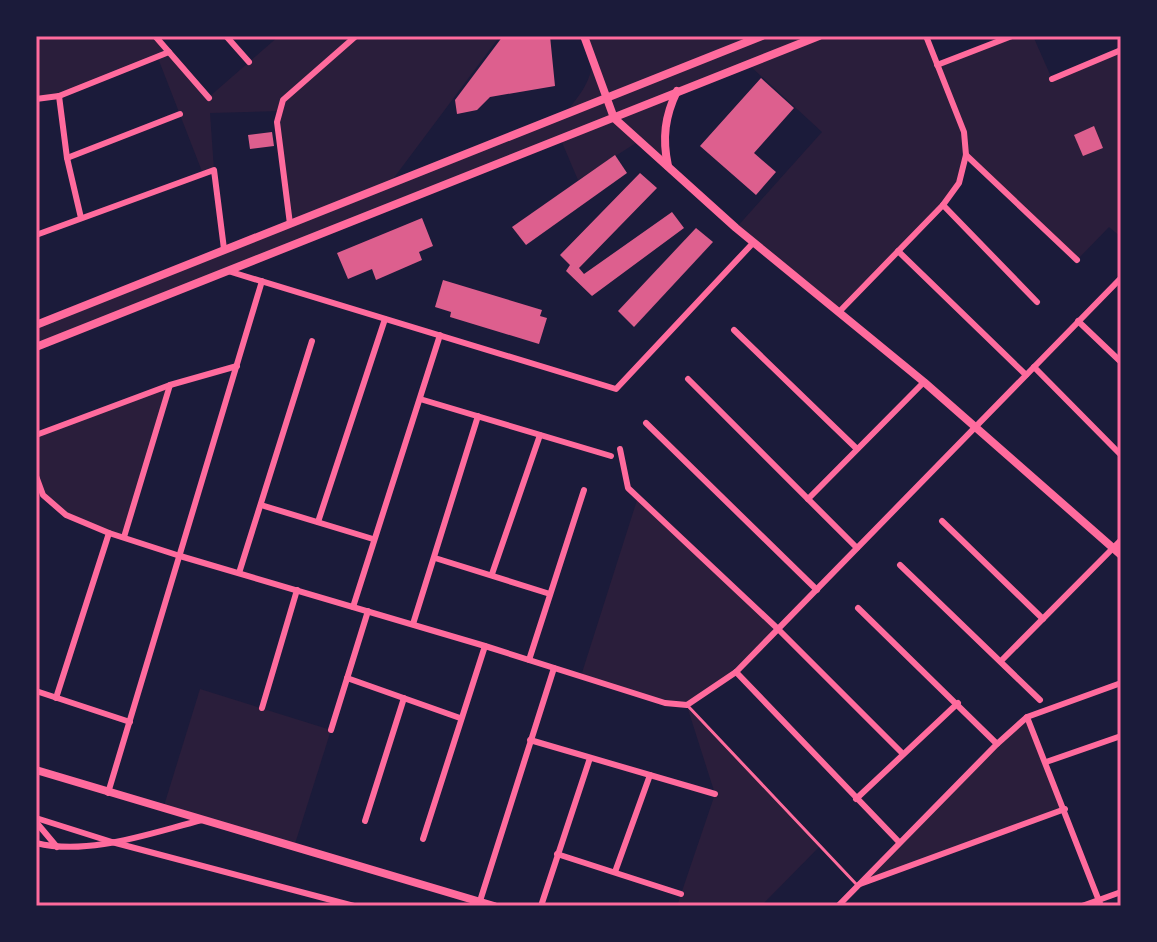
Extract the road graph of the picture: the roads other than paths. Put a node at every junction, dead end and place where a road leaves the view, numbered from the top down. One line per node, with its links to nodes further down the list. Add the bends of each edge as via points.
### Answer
1 (155, 36): 10 (street)
2 (226, 36): 11 (street)
3 (356, 36): 26 (street, via 283,100 279,111)
4 (584, 36): 18 (street)
5 (762, 36): 18 (street)
6 (819, 36): 14 (street)
7 (926, 36): 12 (street)
8 (1012, 36): 12 (street)
9 (1121, 50): 13 (street)
10 (169, 52): 15 (street); 16 (street)
11 (249, 62)
12 (937, 65): 21 (street, via 964,132)
13 (1052, 79)
14 (677, 91): 20 (street); 23 (street, via 666,120)
15 (59, 96): 17 (street); 22 (street)
16 (209, 98)
17 (36, 99)
18 (607, 99): 20 (street); 26 (street)
19 (180, 114): 22 (street)
20 (614, 118): 23 (street); 32 (street)
21 (966, 155): 24 (street, via 959,183); 31 (street)
22 (67, 158): 25 (street)
23 (668, 167): 28 (street)
24 (943, 205): 30 (street); 35 (street)
25 (81, 218): 27 (street); 29 (street, via 214,170)
26 (290, 224): 29 (street)
27 (36, 235)
28 (753, 243): 36 (street); 41 (street, via 616,389)
29 (224, 249): 39 (street)
30 (898, 251): 36 (street); 47 (street)
31 (1077, 260)
32 (228, 271): 33 (street); 43 (street)
33 (262, 281): 37 (street); 45 (street)
34 (1120, 281): 38 (street)
35 (1037, 302)
36 (839, 312): 49 (street)
37 (385, 319): 41 (street); 66 (street)
38 (1078, 321): 44 (street); 46 (street)
39 (36, 325)
40 (734, 330): 58 (street)
41 (440, 335): 51 (street)
42 (312, 341): 64 (street)
43 (36, 347)
44 (1121, 362)
45 (237, 366): 50 (street); 74 (street)
46 (1034, 367): 47 (street); 59 (street)
47 (1026, 375): 54 (street)
48 (688, 379): 63 (street)
49 (924, 382): 54 (street); 58 (street)
50 (170, 385): 55 (street); 68 (street)
51 (420, 399): 52 (street); 69 (street)
52 (478, 416): 56 (street); 75 (street)
53 (646, 423): 80 (street)
54 (974, 428): 71 (street); 72 (street)
55 (36, 435)
56 (540, 435): 60 (street); 78 (street)
57 (620, 449): 87 (street, via 628,488)
58 (857, 449): 63 (street)
59 (1121, 455)
60 (611, 456)
61 (36, 476): 67 (street, via 43,495 66,515)
62 (584, 490): 81 (street)
63 (808, 499): 71 (street)
64 (261, 505): 66 (street); 77 (street)
65 (942, 521): 85 (street)
66 (318, 522): 69 (street)
67 (109, 533): 68 (street); 96 (street)
68 (124, 537): 74 (street)
69 (373, 539): 82 (street)
70 (1121, 540): 72 (street)
71 (857, 548): 80 (street)
72 (1112, 548): 73 (street); 85 (street)
73 (1121, 555)
74 (180, 556): 77 (street); 104 (street)
75 (435, 558): 78 (street); 86 (street)
76 (900, 565): 90 (street)
77 (239, 573): 79 (street)
78 (492, 574): 81 (street)
79 (297, 590): 82 (street); 101 (street)
80 (817, 590): 87 (street)
81 (550, 594): 89 (street)
82 (353, 607): 84 (street)
83 (858, 608): 99 (street)
84 (368, 611): 86 (street); 93 (street)
85 (1043, 619): 90 (street)
86 (413, 624): 88 (street)
87 (778, 629): 92 (street); 109 (street)
88 (485, 646): 89 (street); 103 (street)
89 (529, 660): 91 (street)
90 (1001, 661): 98 (street)
91 (554, 668): 100 (street); 107 (street)
92 (736, 672): 100 (street); 116 (street)
93 (347, 678): 97 (street); 105 (street)
94 (1121, 683): 102 (street)
95 (36, 691): 96 (street)
96 (56, 698): 104 (street)
97 (404, 698): 103 (street); 120 (street)
98 (1040, 700)
99 (958, 703): 108 (street); 109 (street)
100 (687, 705): 128 (lane)
101 (262, 708)
102 (1027, 717): 108 (street); 111 (street)
103 (460, 718): 121 (street)
104 (130, 722): 114 (street)
105 (331, 730)
106 (1121, 736): 111 (street)
107 (530, 740): 110 (street); 132 (street)
108 (997, 744): 123 (street)
109 (903, 754): 116 (street)
110 (590, 758): 113 (street); 126 (street)
111 (1046, 762): 117 (street)
112 (36, 770): 114 (street)
113 (650, 775): 115 (street); 127 (street)
114 (108, 793): 119 (street)
115 (715, 794)
116 (856, 799): 123 (street)
117 (1065, 809): 128 (street); 133 (street)
118 (36, 820): 122 (street); 125 (street)
119 (202, 820): 122 (street); 132 (street)
120 (365, 821)
121 (423, 839)
122 (112, 842): 125 (street); 131 (street)
123 (899, 842): 128 (street)
124 (36, 843): 125 (street)
125 (58, 849)
126 (557, 854): 127 (street); 137 (street)
127 (615, 872): 130 (street)
128 (857, 885): 138 (street)
129 (1121, 892): 133 (street)
130 (681, 894)
131 (322, 898): 134 (street); 135 (street)
132 (480, 901): 136 (street)
133 (1100, 903): 139 (street)
134 (320, 906)
135 (354, 906)
136 (494, 906)
137 (541, 906)
138 (838, 906)
139 (1082, 906)

